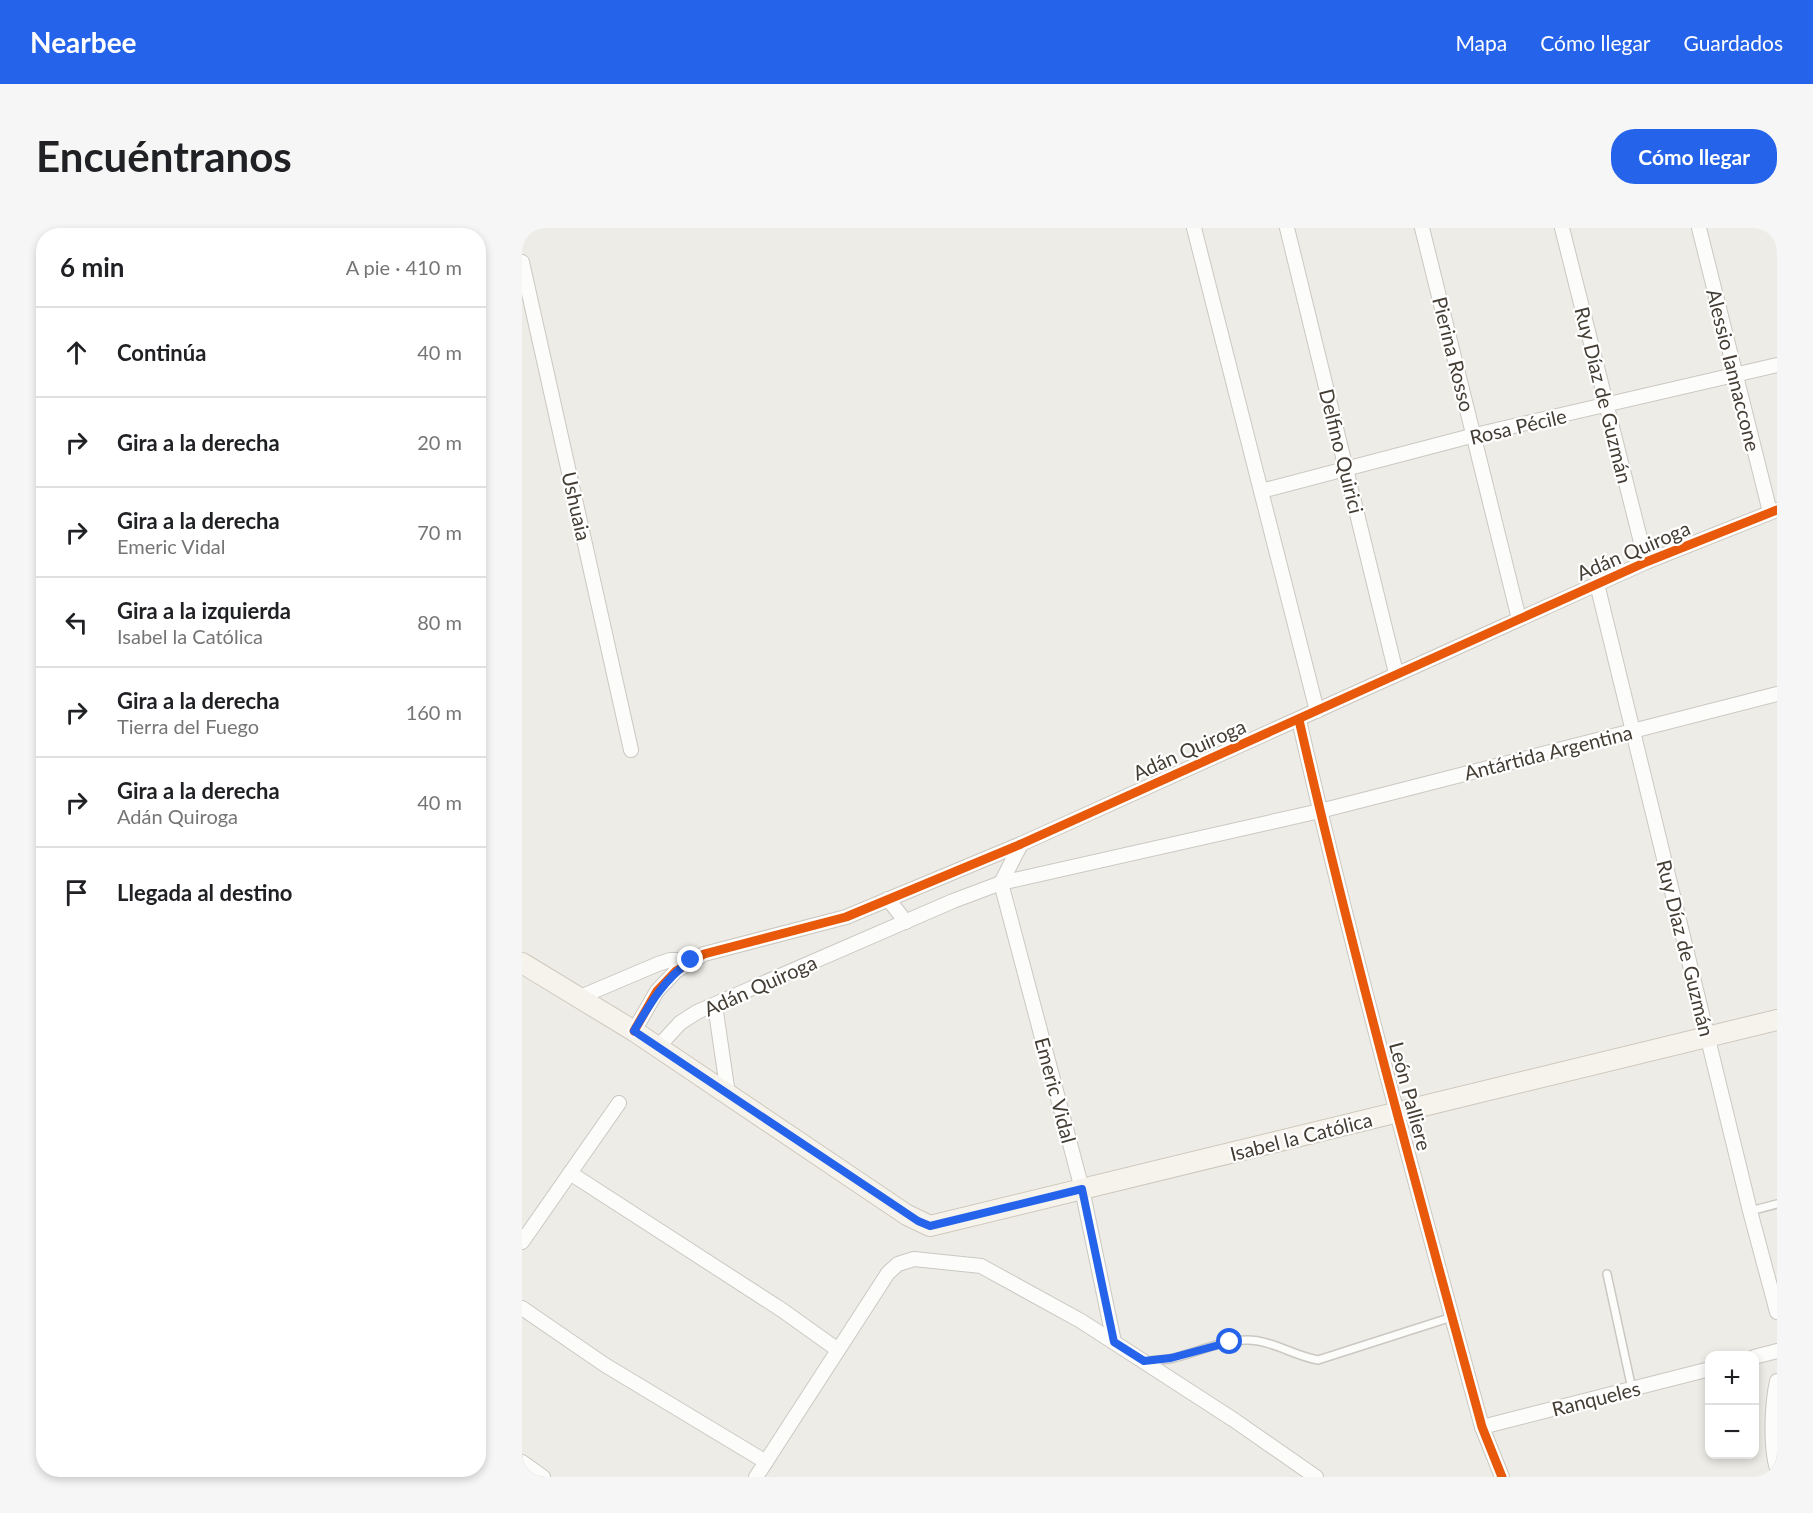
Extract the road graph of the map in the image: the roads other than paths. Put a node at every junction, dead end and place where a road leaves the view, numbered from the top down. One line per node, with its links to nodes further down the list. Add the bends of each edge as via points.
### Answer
1 (1194, 228): 12 (street)
2 (1287, 228): 11 (street, Delfino Quirici)
3 (1422, 228): 10 (street, Pierina Rosso)
4 (1562, 228): 9 (street, Ruy Díaz de Guzmán)
5 (1699, 228): 8 (street, Alessio Iannaccone)
6 (522, 262): 22 (street, Ushuaia)
7 (1777, 365): 8 (street, Rosa Pécile)
8 (1735, 373): 9 (street, Rosa Pécile); 13 (street, Alessio Iannaccone)
9 (1606, 405): 10 (street, Rosa Pécile); 14 (street, Ruy Díaz de Guzmán)
10 (1475, 435): 11 (street, Rosa Pécile); 16 (street, Pierina Rosso)
11 (1347, 469): 12 (street, Rosa Pécile); 17 (street, Delfino Quirici)
12 (1261, 491): 19 (street)
13 (1773, 511): 14 (street, Adán Quiroga)
14 (1646, 562): 15 (street, Adán Quiroga)
15 (1597, 584): 16 (street, Adán Quiroga); 21 (street, Ruy Díaz de Guzmán)
16 (1519, 620): 17 (street, Adán Quiroga)
17 (1396, 673): 19 (street, Adán Quiroga)
18 (1777, 694): 21 (street, Antártida Argentina)
19 (1317, 711): 20 (street, Adán Quiroga)
20 (1299, 720): 23 (street, León Palliere); 24 (street, Adán Quiroga)
21 (1633, 731): 23 (street, Antártida Argentina); 34 (street, Ruy Díaz de Guzmán)
22 (631, 750)
23 (1320, 811): 25 (street, Adán Quiroga); 38 (street, León Palliere)
24 (1021, 844): 25 (street); 26 (street, Adán Quiroga)
25 (1001, 883): 27 (street, Adán Quiroga); 40 (street, Emeric Vidal)
26 (888, 899): 27 (street); 28 (street, Adán Quiroga, via 846,917)
27 (906, 922): 31 (street, Adán Quiroga)
28 (691, 960): 30 (street, via 670,960); 33 (street, Adán Quiroga, via 657,991)
29 (522, 963): 30 (main road)
30 (579, 997): 33 (main road)
31 (715, 1005): 35 (street, Adán Quiroga, via 680,1023); 36 (street)
32 (1777, 1020): 34 (main road, Isabel la Católica)
33 (634, 1031): 35 (main road)
34 (1708, 1037): 38 (main road, Isabel la Católica); 42 (street, Ruy Díaz de Guzmán)
35 (658, 1047): 36 (main road)
36 (728, 1094): 40 (main road, Isabel la Católica, via 907,1215 930,1226)
37 (619, 1103): 39 (street)
38 (1397, 1112): 40 (main road, Isabel la Católica); 47 (street, León Palliere)
39 (570, 1173): 43 (street); 49 (street)
40 (1082, 1189): 48 (street, Emeric Vidal)
41 (1777, 1204): 42 (lane)
42 (1750, 1211): 46 (street, Ruy Díaz de Guzmán)
43 (522, 1242)
44 (1607, 1274): 55 (lane)
45 (522, 1308): 58 (street, via 605,1365)
46 (1777, 1312)
47 (1452, 1317): 52 (lane, via 1318,1360 1248,1340); 56 (street, León Palliere)
48 (1114, 1342): 49 (street, via 981,1266 914,1259 898,1264 888,1273); 52 (street)
49 (838, 1350): 58 (street)
50 (1777, 1351): 51 (street)
51 (1759, 1356)
52 (1144, 1361): 62 (street)
53 (1705, 1370): 55 (street, Ranqueles)
54 (1777, 1381): 59 (street, via 1773,1456)
55 (1632, 1389): 56 (street, Ranqueles)
56 (1482, 1427): 63 (street, León Palliere)
57 (522, 1462): 60 (street)
58 (766, 1462): 61 (street)
59 (1777, 1469)
60 (543, 1477)
61 (756, 1477)
62 (1316, 1477)
63 (1502, 1477)

